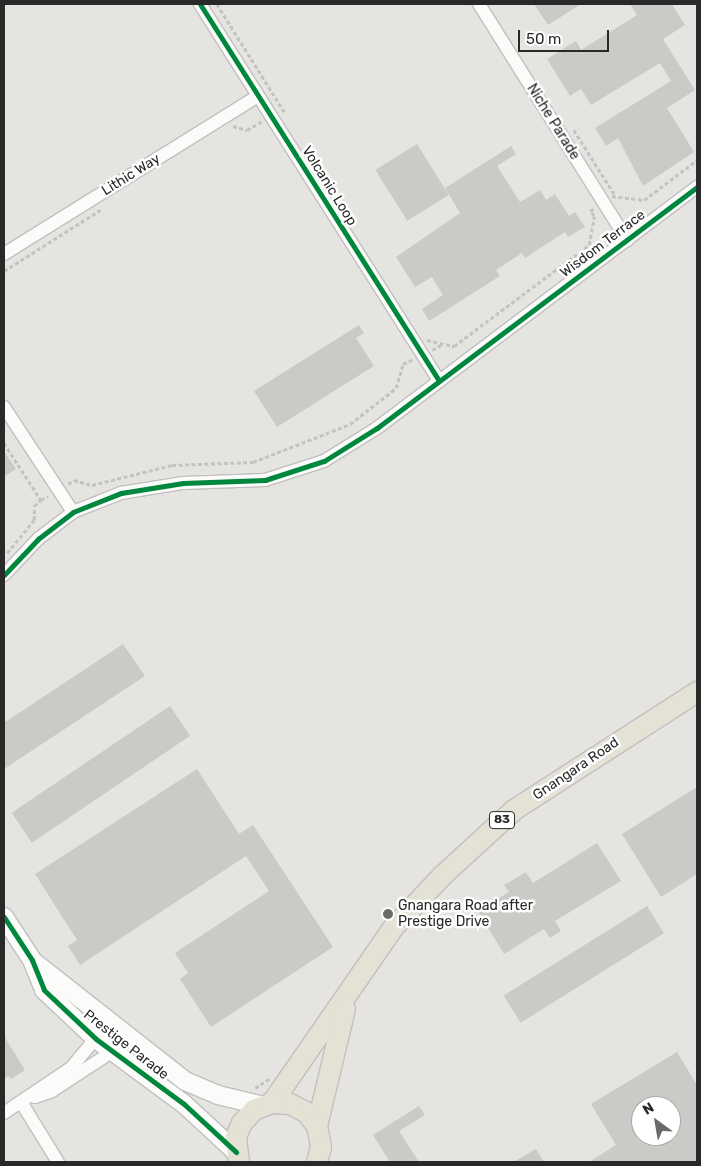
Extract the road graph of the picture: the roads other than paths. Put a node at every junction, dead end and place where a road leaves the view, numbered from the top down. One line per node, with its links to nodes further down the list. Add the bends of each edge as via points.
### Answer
1 (200, 4): 3 (street, Volcanic Loop)
2 (479, 4): 5 (street, Niche Parade)
3 (258, 96): 6 (street, Lithic Way); 7 (street, Volcanic Loop)
4 (697, 187): 5 (street, Wisdom Terrace)
5 (627, 240): 7 (street, Wisdom Terrace)
6 (4, 254)
7 (439, 381): 9 (street, Wisdom Terrace, via 377,428 324,461 265,480 183,483 121,493)
8 (4, 407): 9 (street)
9 (73, 512): 10 (street, Wisdom Terrace, via 38,539)
10 (4, 576)
11 (697, 692): 14 (main road, Gnangara Road / 83, via 514,810 394,927)
12 (4, 917): 13 (street, Prestige Parade)
13 (32, 960): 15 (street, Prestige Parade); 17 (street, Prestige Parade, via 44,990)
14 (348, 995): 21 (main road, Gnangara Road / 83); 24 (main road, Gnangara Road / 83)
15 (109, 1022): 16 (street, Prestige Parade); 17 (street)
16 (123, 1034): 18 (street); 19 (street, Prestige Parade)
17 (96, 1039): 18 (street, Prestige Parade); 20 (street, via 71,1068)
18 (110, 1050): 20 (street, via 52,1091); 22 (street, Prestige Parade)
19 (162, 1063): 21 (street, Prestige Parade, via 185,1081 218,1096); 22 (street, via 163,1078)
20 (21, 1102): 23 (street); 27 (street)
21 (268, 1104): 24 (main road, via 290,1104 306,1112); 25 (main road, Gnangara Road / 83, via 254,1110 242,1123 236,1137)
22 (191, 1110): 25 (street, Prestige Parade)
23 (4, 1113)
24 (317, 1126): 26 (main road, Gnangara Road / 83)
25 (238, 1157)
26 (322, 1157)
27 (58, 1162)

